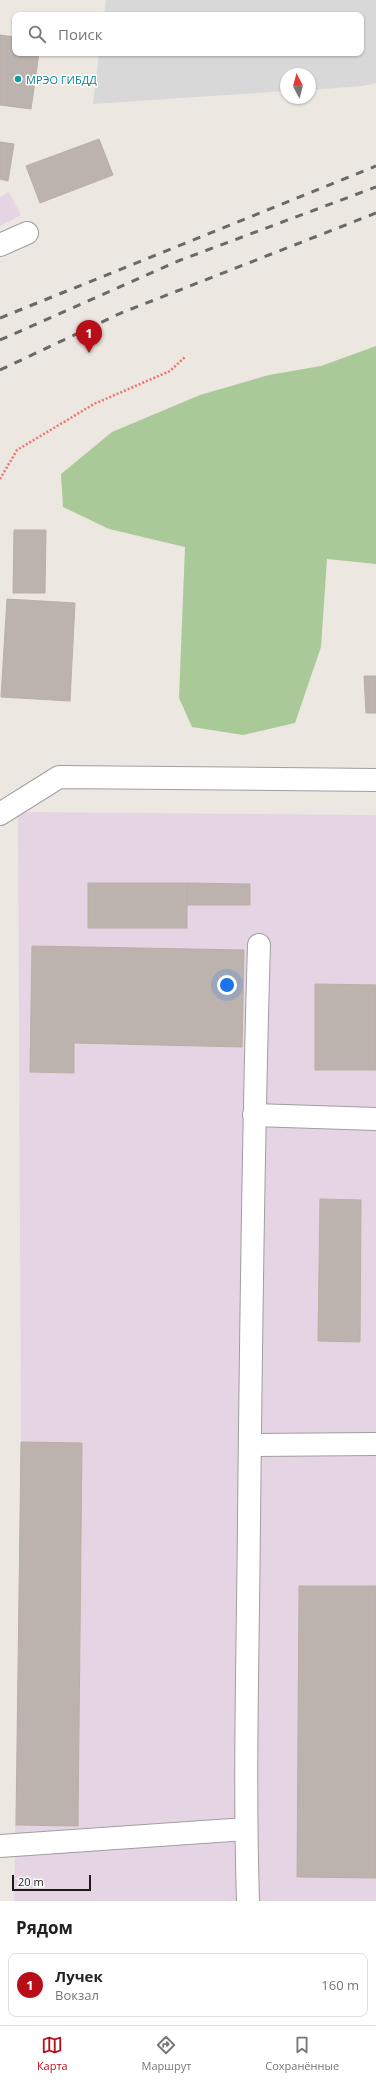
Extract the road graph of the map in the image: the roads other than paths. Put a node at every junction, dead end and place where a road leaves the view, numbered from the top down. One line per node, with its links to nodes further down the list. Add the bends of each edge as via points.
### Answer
1 (27, 233): 2 (street)
2 (0, 245)
3 (376, 780): 4 (street, via 59,777)
4 (0, 814)
5 (259, 945): 6 (street)
6 (254, 1115): 7 (street); 9 (street)
7 (376, 1119)
8 (376, 1444): 9 (street)
9 (250, 1445): 10 (street)
10 (246, 1829): 11 (street); 12 (street)
11 (0, 1846)
12 (248, 1901)

